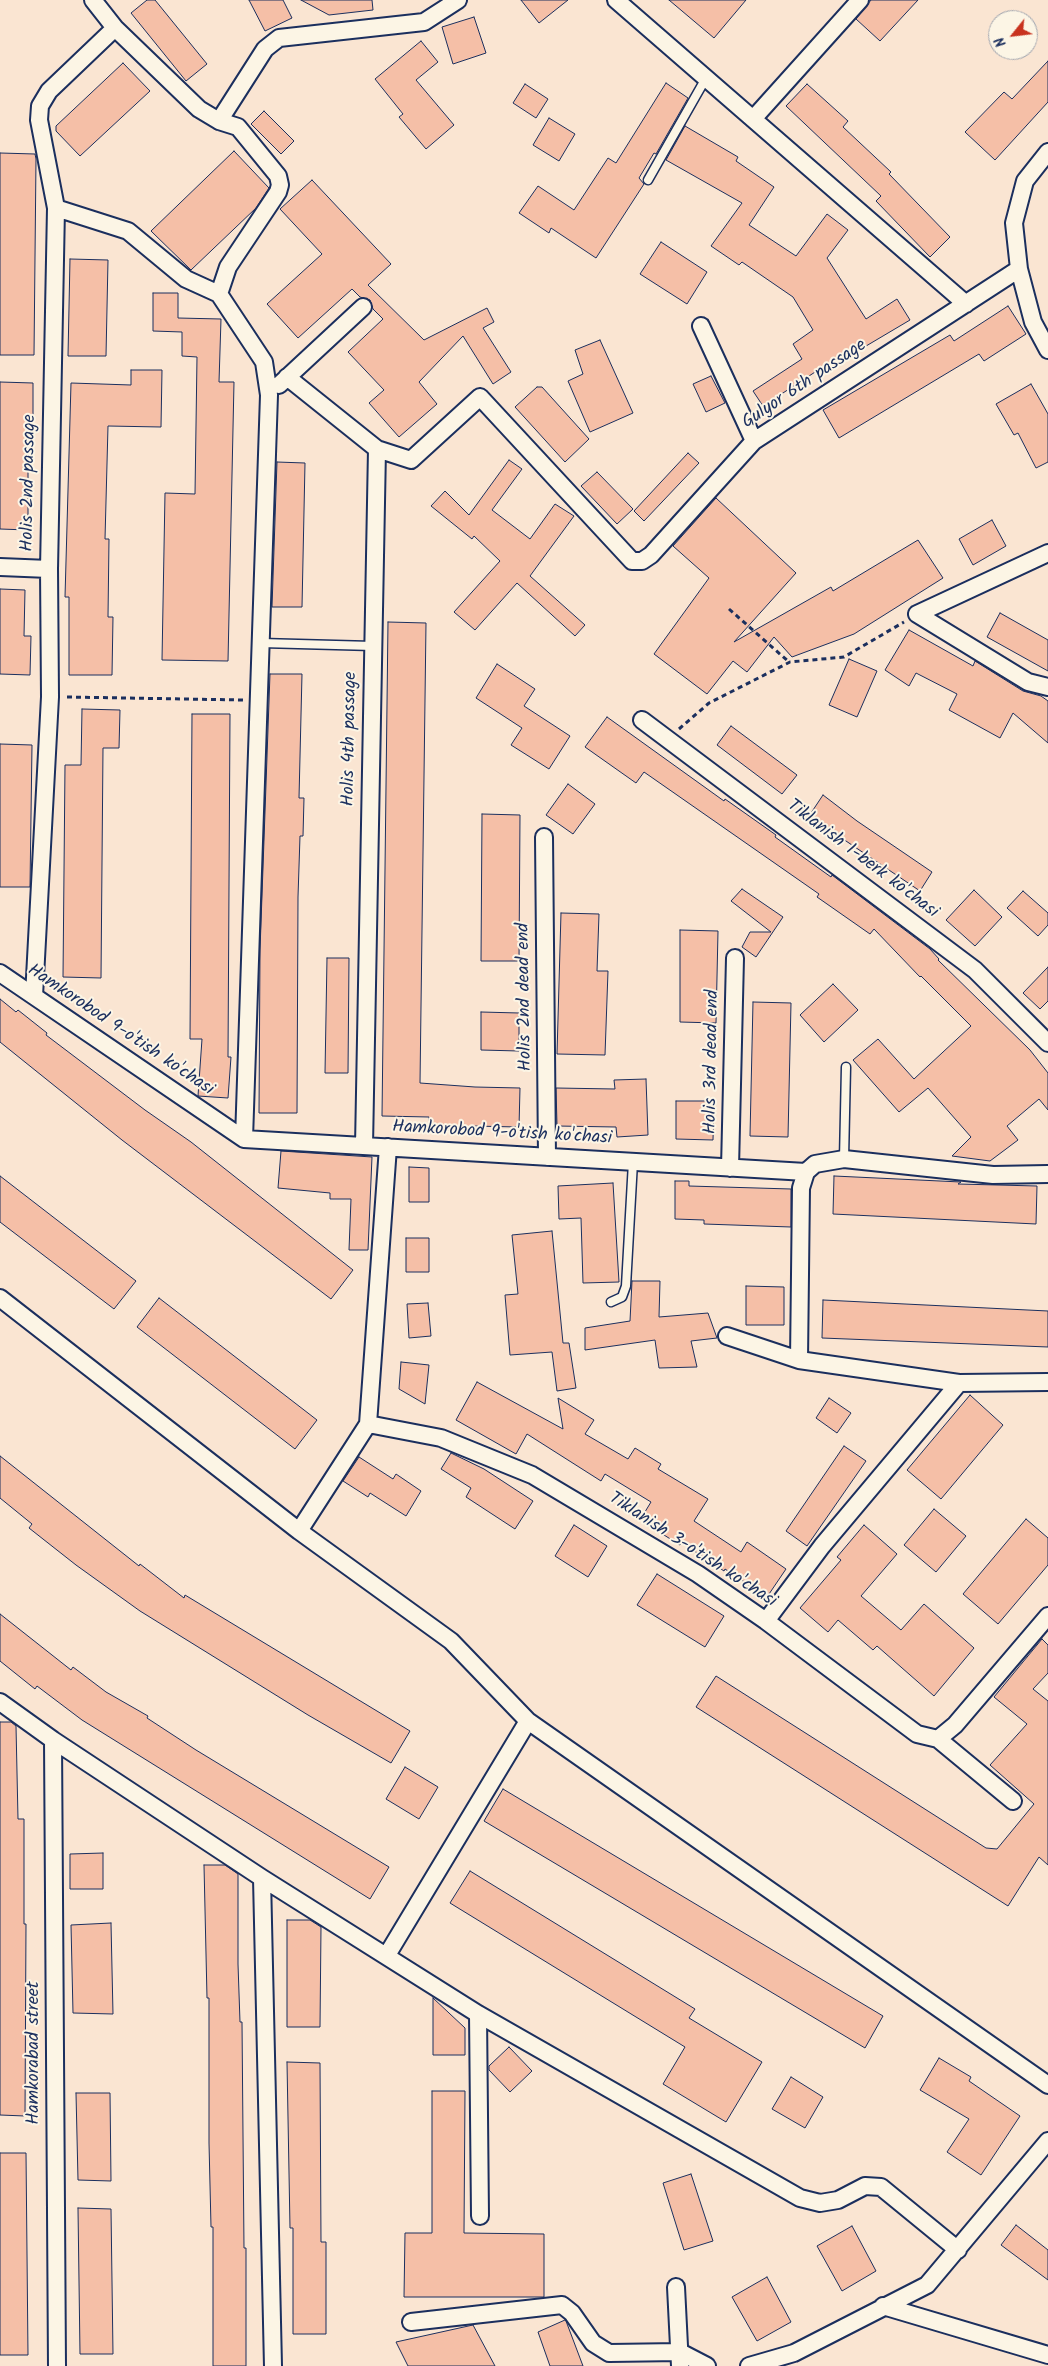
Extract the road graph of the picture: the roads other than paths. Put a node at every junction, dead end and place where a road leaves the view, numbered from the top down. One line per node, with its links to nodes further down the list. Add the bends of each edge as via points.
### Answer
1 (458, 0): 8 (street, via 424,22 279,38 265,48)
2 (616, 0): 6 (street)
3 (860, 0): 7 (street)
4 (100, 3): 5 (street)
5 (115, 28): 8 (street, via 198,109); 11 (street, Holis 2nd passage, via 49,91 40,106 39,120)
6 (706, 78): 7 (street); 10 (lane)
7 (754, 120): 14 (street)
8 (219, 121): 13 (street, via 238,127 278,176 280,185 228,268)
9 (1048, 152): 12 (street, via 1025,181 1014,223)
10 (648, 180)
11 (56, 208): 13 (street, via 128,231 186,279); 24 (street, Holis 2nd passage)
12 (1019, 269): 14 (street, Gulyor 6th passage); 17 (street, via 1033,322)
13 (219, 294): 19 (street, via 264,362)
14 (966, 304): 20 (street, Gulyor 6th passage)
15 (363, 307): 18 (street)
16 (701, 326): 20 (street)
17 (1048, 350)
18 (287, 377): 19 (street); 21 (street)
19 (270, 396): 25 (street)
20 (754, 441): 21 (street, Gulyor 6th passage, via 642,561 632,561 480,397 411,460)
21 (377, 449): 26 (street, Holis 4th passage)
22 (1048, 553): 27 (street, via 917,614 1028,682)
23 (0, 567): 24 (street)
24 (49, 569): 32 (street, Holis 2nd passage, via 50,697)
25 (261, 644): 26 (lane); 35 (street)
26 (373, 646): 36 (street, Holis 4th passage)
27 (1048, 687)
28 (642, 720): 33 (street, Tiklanish 1-berk ko'chasi, via 975,970)
29 (544, 837): 38 (street, Holis 2nd dead end)
30 (735, 958): 41 (street, Holis 3rd dead end)
31 (0, 973): 32 (street, Hamkorobod 9-o'tish ko'chasi)
32 (34, 996): 35 (street, Hamkorobod 9-o'tish ko'chasi)
33 (1048, 1043)
34 (846, 1067): 39 (lane)
35 (244, 1139): 36 (street, Hamkorobod 9-o'tish ko'chasi)
36 (364, 1146): 37 (street, Hamkorobod 9-o'tish ko'chasi)
37 (388, 1147): 38 (street, Hamkorobod 9-o'tish ko'chasi); 50 (street)
38 (547, 1157): 40 (street, Hamkorobod 9-o'tish ko'chasi)
39 (844, 1159): 42 (street, Hamkorobod 9-o'tish ko'chasi, via 815,1164); 43 (street, Hamkorobod 9-o'tish ko'chasi, via 993,1175)
40 (633, 1162): 41 (street, Hamkorobod 9-o'tish ko'chasi); 45 (lane, via 626,1286 622,1297)
41 (730, 1168): 42 (street, Hamkorobod 9-o'tish ko'chasi)
42 (806, 1172): 47 (street, via 801,1188)
43 (1048, 1174)
44 (0, 1298): 51 (street)
45 (611, 1302)
46 (727, 1336): 47 (street)
47 (799, 1360): 49 (street)
48 (1048, 1382): 49 (street)
49 (959, 1383): 53 (street, via 822,1546)
50 (368, 1424): 51 (street); 53 (street, Tiklanish 3-o'tish ko'chasi, via 441,1438 532,1475 698,1574)
51 (299, 1531): 55 (street, via 451,1641)
52 (1048, 1616): 56 (street, via 955,1725)
53 (766, 1621): 56 (street, Tiklanish 3-o'tish ko'chasi, via 917,1734)
54 (0, 1702): 57 (street)
55 (528, 1720): 60 (street); 62 (street)
56 (938, 1739): 58 (street)
57 (53, 1740): 59 (street); 71 (street, Hamkorabad street)
58 (1013, 1801)
59 (262, 1878): 60 (street); 72 (street)
60 (387, 1955): 61 (street)
61 (478, 2014): 64 (street); 65 (street, via 800,2198 820,2203 838,2200 866,2186 881,2186)
62 (1048, 2085)
63 (1048, 2142): 65 (street)
64 (480, 2216)
65 (958, 2250): 67 (street, via 927,2285)
66 (676, 2287): 70 (street)
67 (883, 2306): 69 (street); 74 (street, via 794,2353)
68 (411, 2322): 70 (street, via 562,2305 572,2313 593,2343 609,2353)
69 (1048, 2354)
70 (680, 2359): 73 (street)
71 (57, 2366)
72 (273, 2366)
73 (707, 2366)
74 (749, 2366)

